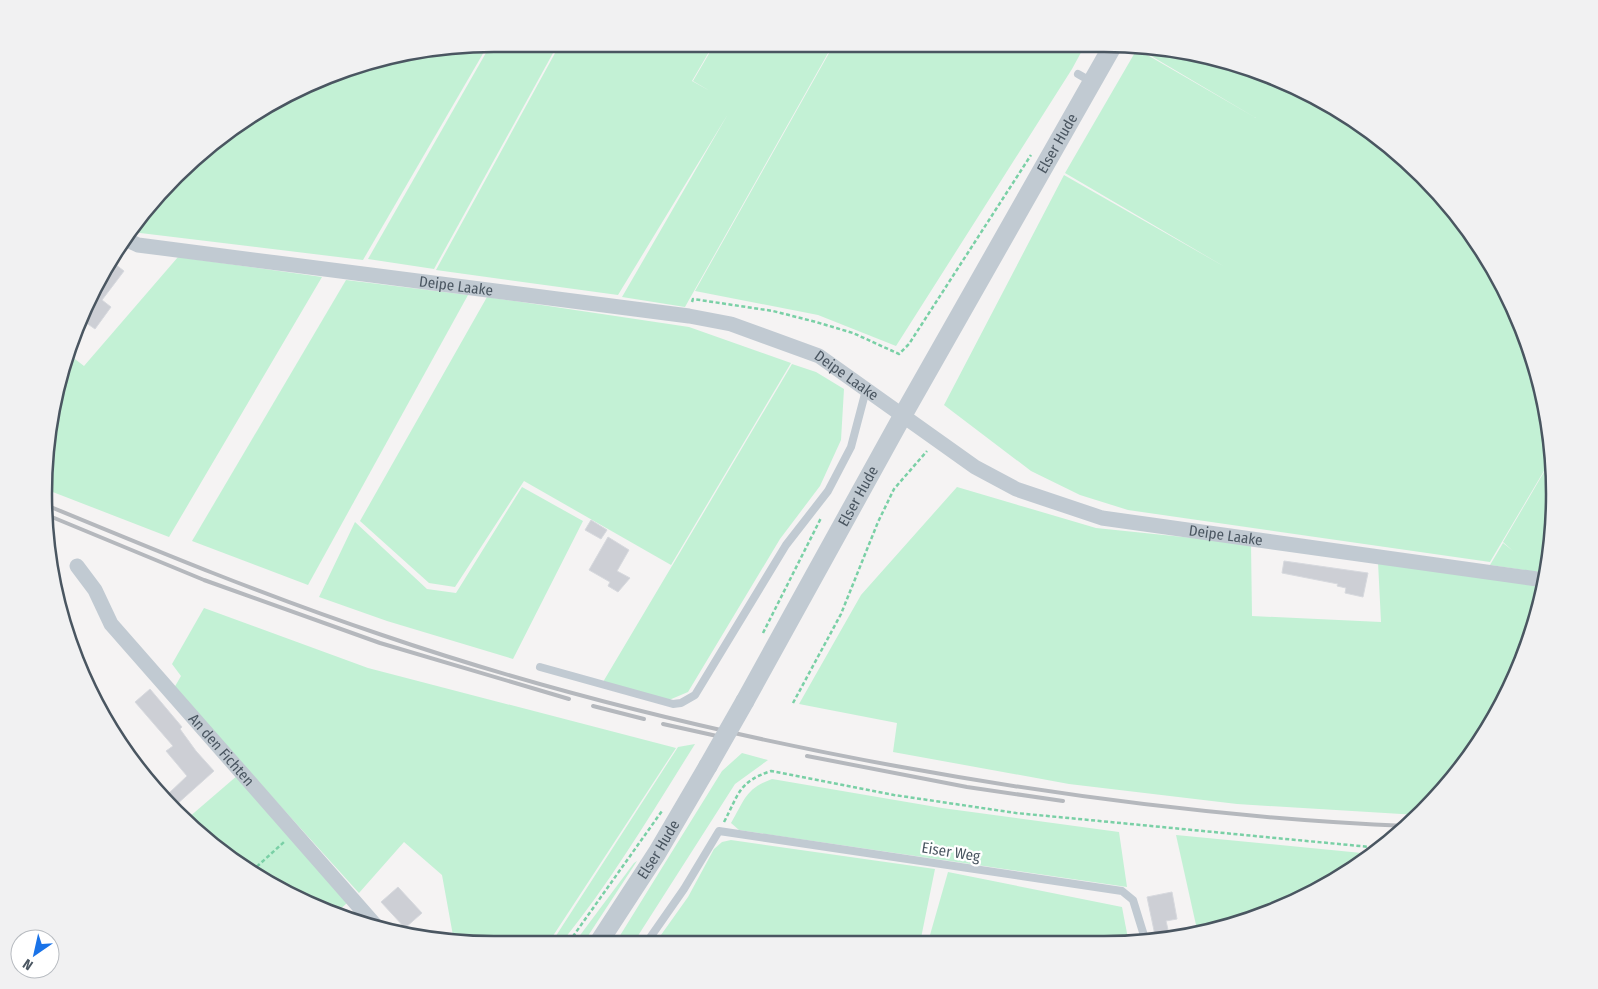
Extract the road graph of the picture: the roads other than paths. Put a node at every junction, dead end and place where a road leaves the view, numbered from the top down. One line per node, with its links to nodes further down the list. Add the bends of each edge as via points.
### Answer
1 (1107, 53): 4 (street, Elser Hude, via 1085,78)
2 (132, 242): 3 (street, Deipe Laake, via 731,324 819,356)
3 (866, 390): 4 (street, Deipe Laake); 7 (lane, Elser Hude, via 851,447 828,491 786,545 695,695 673,704)
4 (903, 415): 6 (street, Deipe Laake, via 975,466 1016,489 1102,518); 10 (street, Elser Hude, bridge, via 708,766 648,868)
5 (77, 566): 8 (street, An den Fichten, via 95,590 111,624)
6 (1537, 579)
7 (540, 668)
8 (369, 918)
9 (1144, 935): 11 (lane, Eiser Weg, via 1132,900 1122,892 720,831)
10 (603, 936)
11 (651, 936)

